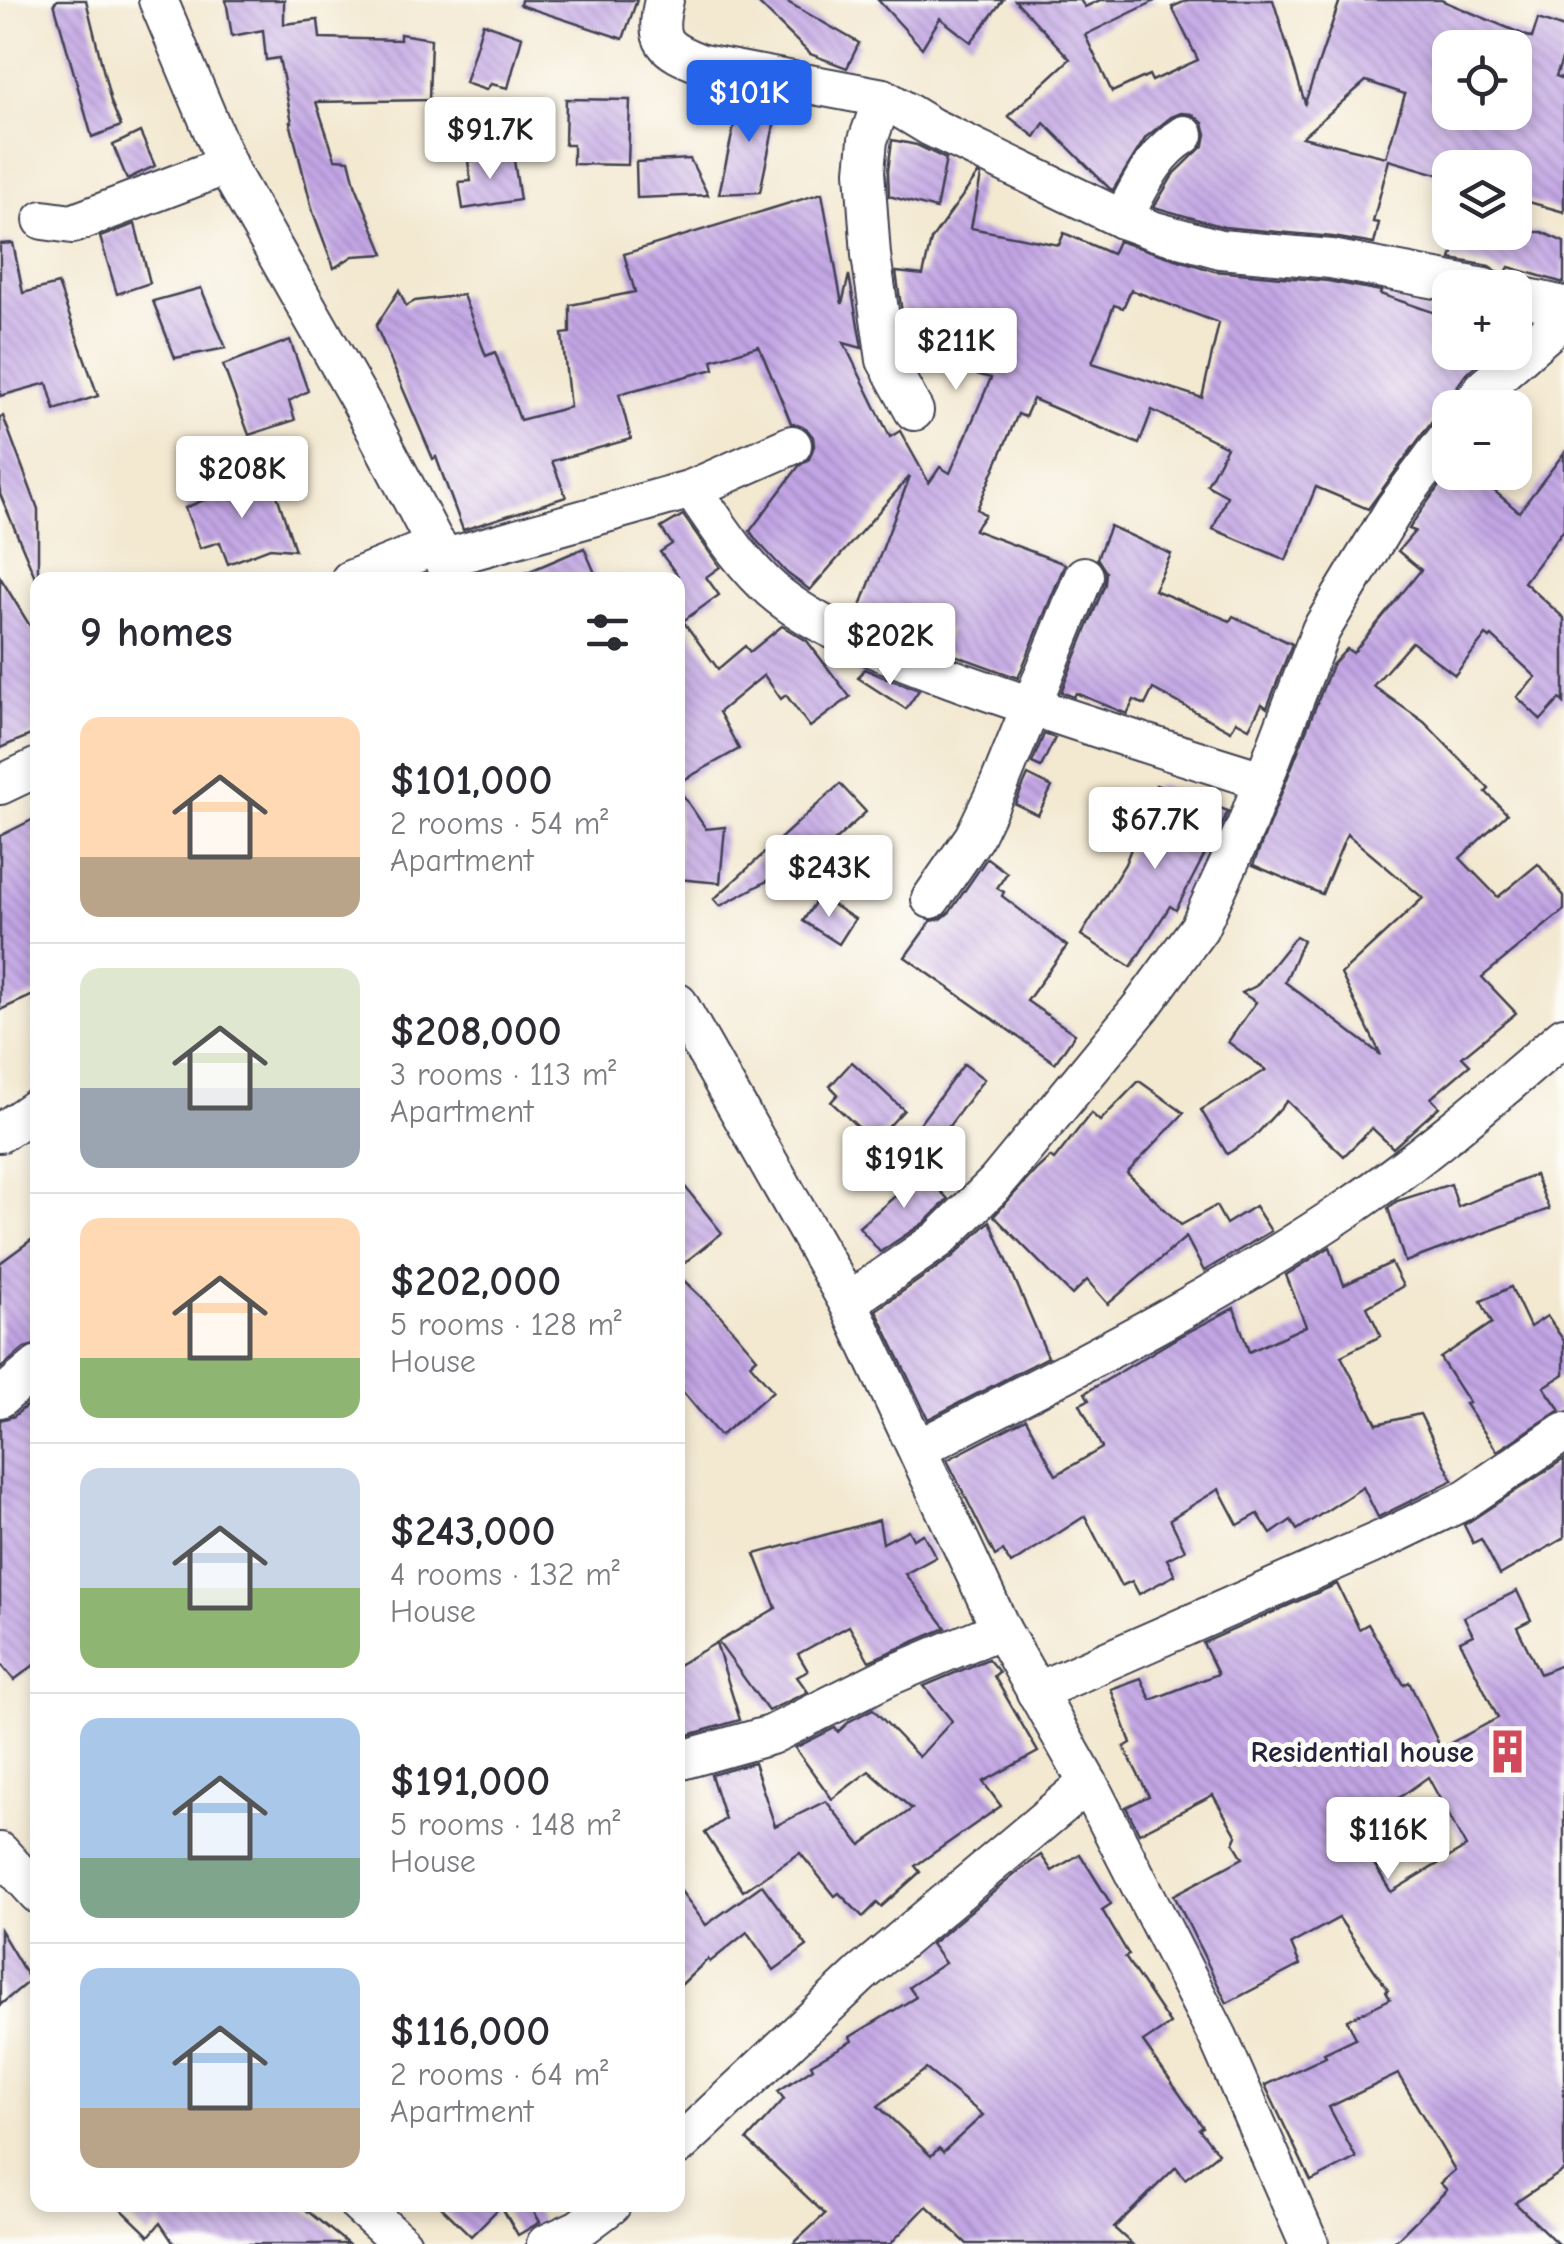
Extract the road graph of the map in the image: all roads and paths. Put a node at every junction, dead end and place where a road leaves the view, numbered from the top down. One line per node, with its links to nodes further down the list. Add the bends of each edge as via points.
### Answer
1 (158, 0): 5 (street)
2 (664, 0): 3 (street, via 658,26 676,54)
3 (882, 98): 6 (street); 13 (street, via 865,171 870,255 886,360)
4 (1184, 135): 6 (street, via 1155,160)
5 (227, 166): 7 (street, via 72,224); 17 (street)
6 (1122, 218): 8 (street, via 1220,249 1332,259)
7 (43, 220)
8 (1432, 278)
9 (1532, 299): 10 (street)
10 (1564, 306)
11 (1564, 318): 12 (street)
12 (1483, 390)
13 (914, 411)
14 (792, 445): 16 (street)
15 (1432, 458): 22 (street, via 1321,630)
16 (692, 489): 17 (street); 20 (street, via 774,592 896,658)
17 (444, 561): 18 (street)
18 (390, 572)
19 (1084, 576): 20 (street)
20 (1030, 706): 22 (street); 24 (street, via 974,837)
21 (30, 772): 23 (street)
22 (1262, 780): 29 (street, via 1199,928 1141,1006 996,1183 939,1239)
23 (0, 786)
24 (931, 899)
25 (685, 1015): 29 (street)
26 (1564, 1036): 33 (street, via 1352,1206 1194,1305)
27 (30, 1112): 28 (street)
28 (0, 1133)
29 (848, 1302): 33 (street)
30 (30, 1373): 31 (street)
31 (0, 1398)
32 (1564, 1432): 35 (street, via 1463,1501 1384,1540)
33 (918, 1449): 34 (street)
34 (1001, 1630): 35 (street); 36 (street, via 771,1735)
35 (1036, 1692): 37 (street)
36 (685, 1759)
37 (1088, 1783): 40 (street, via 861,1974); 45 (street, via 1218,2037)
38 (0, 1852): 39 (street)
39 (30, 1885)
40 (685, 2139)
41 (367, 2212): 44 (street)
42 (602, 2212): 43 (street)
43 (573, 2239)
44 (402, 2244)
45 (1308, 2244)

